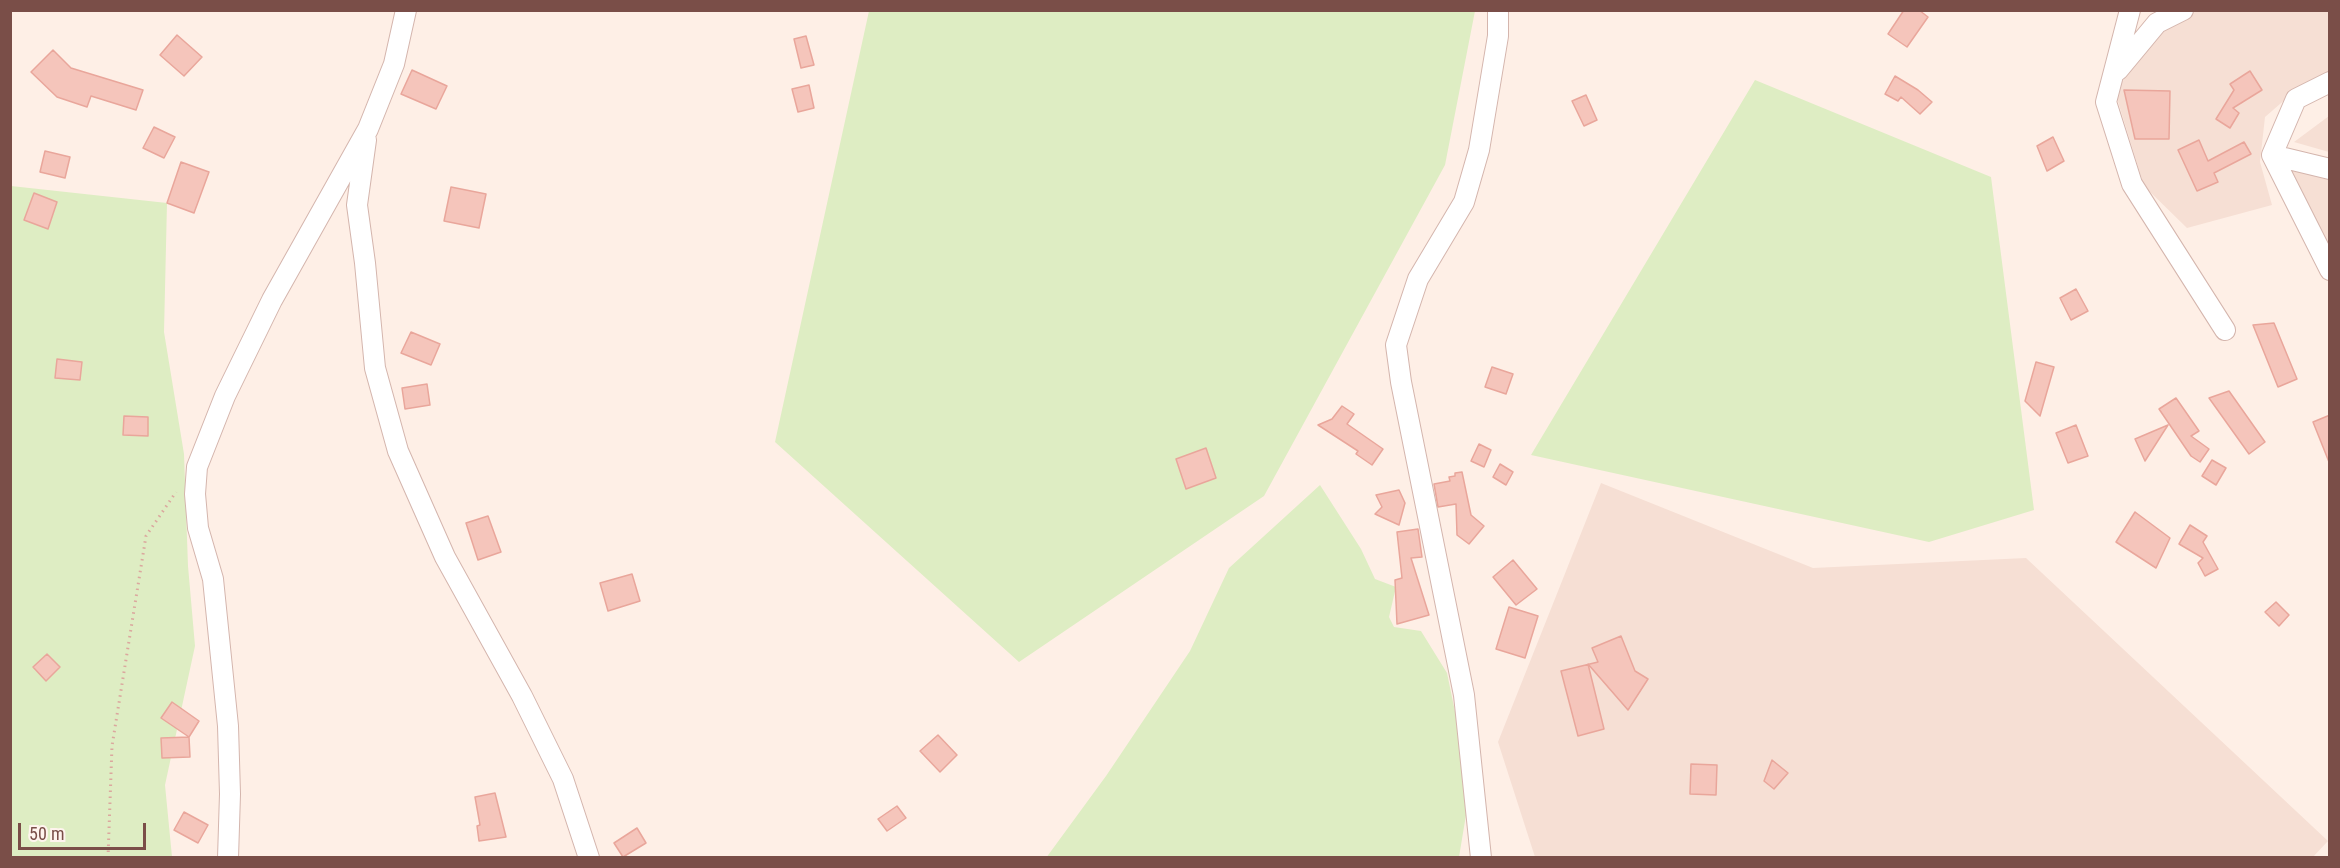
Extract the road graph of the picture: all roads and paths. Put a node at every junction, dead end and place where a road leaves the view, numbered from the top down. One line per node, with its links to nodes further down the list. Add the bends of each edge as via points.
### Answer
1 (406, 10): 7 (street, via 394,64)
2 (1498, 10): 16 (street, via 1498,36 1479,150 1464,202 1418,279 1396,345 1464,695)
3 (2130, 10): 5 (street)
4 (2183, 10): 5 (street, via 2157,22)
5 (2114, 74): 11 (street, via 2106,102 2132,184)
6 (2330, 82): 8 (street, via 2296,99)
7 (368, 129): 14 (street, via 272,300 225,396 197,467 198,528 213,579 228,726); 15 (street, via 357,205 375,368 398,451 445,557 563,779)
8 (2272, 155): 9 (street); 10 (street)
9 (2330, 169)
10 (2330, 270)
11 (2225, 330)
12 (177, 490): 13 (path, via 146,536 112,746)
13 (108, 858)
14 (228, 858)
15 (589, 858)
16 (1481, 858)

